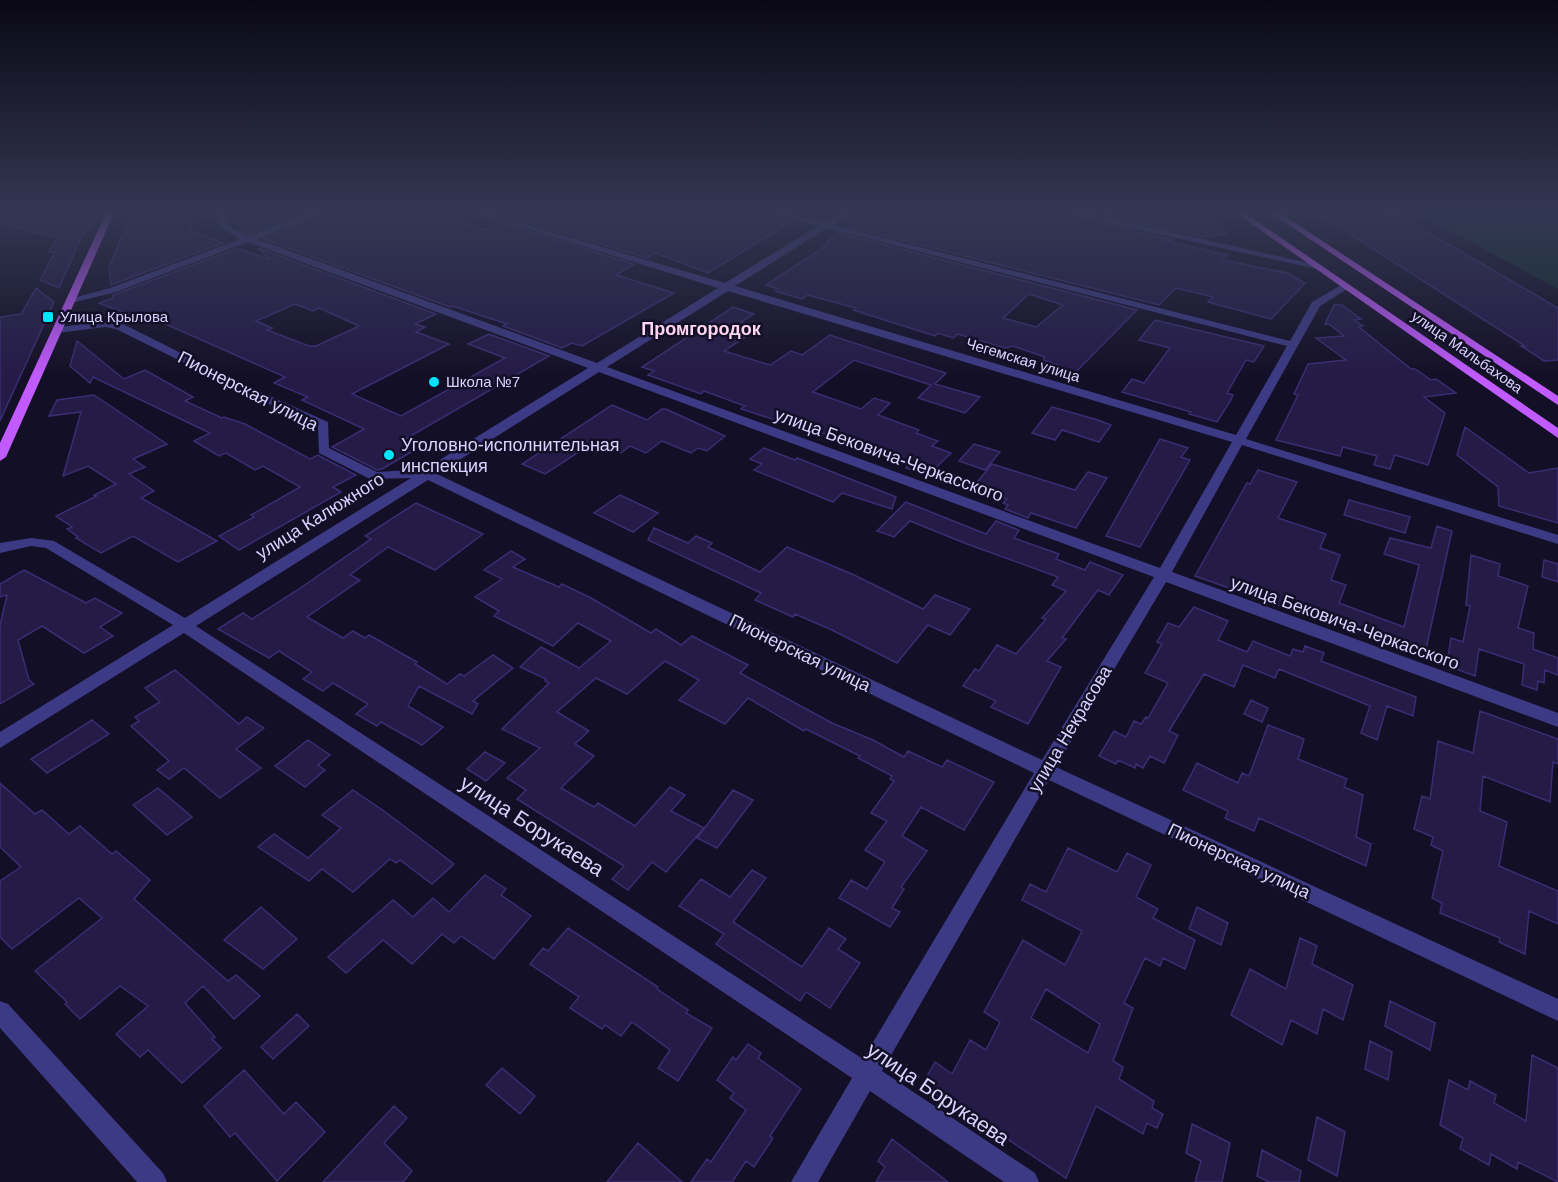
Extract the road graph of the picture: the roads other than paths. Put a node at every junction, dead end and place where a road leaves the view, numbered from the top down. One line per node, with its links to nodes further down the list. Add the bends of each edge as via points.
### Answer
1 (85, 268): 11 (main road)
2 (172, 268): 11 (street, via 113,290)
3 (329, 268): 14 (street, улица Бековича-Черкасского)
4 (666, 268): 9 (street, Чегемская улица)
5 (755, 268): 9 (street, улица Калюжного)
6 (994, 268): 13 (street)
7 (1319, 268): 10 (main road, улица Мальбахова)
8 (1358, 268): 15 (main road, улица Мальбахова)
9 (726, 286): 14 (street, улица Калюжного); 17 (street, Чегемская улица)
10 (1346, 286): 13 (street, улица Некрасова, via 1316,304); 16 (main road, улица Мальбахова)
11 (71, 300): 12 (main road)
12 (57, 330): 18 (main road); 19 (street, Пионерская улица, via 119,326 324,425 323,450 375,476)
13 (1294, 345): 17 (street, улица Некрасова)
14 (596, 367): 19 (street, улица Калюжного); 22 (street, улица Бековича-Черкасского)
15 (1558, 401)
16 (1558, 434)
17 (1238, 440): 20 (street, Чегемская улица); 22 (street, улица Некрасова)
18 (0, 457)
19 (425, 473): 23 (street, улица Калюжного); 26 (street, Пионерская улица)
20 (1558, 540)
21 (0, 548): 23 (street, улица Борукаева, via 31,542 49,544)
22 (1163, 575): 24 (street, улица Бековича-Черкасского); 26 (street, улица Некрасова)
23 (183, 625): 25 (street, улица Калюжного); 29 (street, улица Борукаева)
24 (1558, 720)
25 (0, 741)
26 (1045, 770): 27 (street, Пионерская улица); 29 (street, улица Некрасова)
27 (1558, 1010)
28 (0, 1012): 30 (street)
29 (866, 1074): 31 (street, улица Некрасова); 32 (street, улица Борукаева)
30 (154, 1182)
31 (804, 1182)
32 (1026, 1182)

